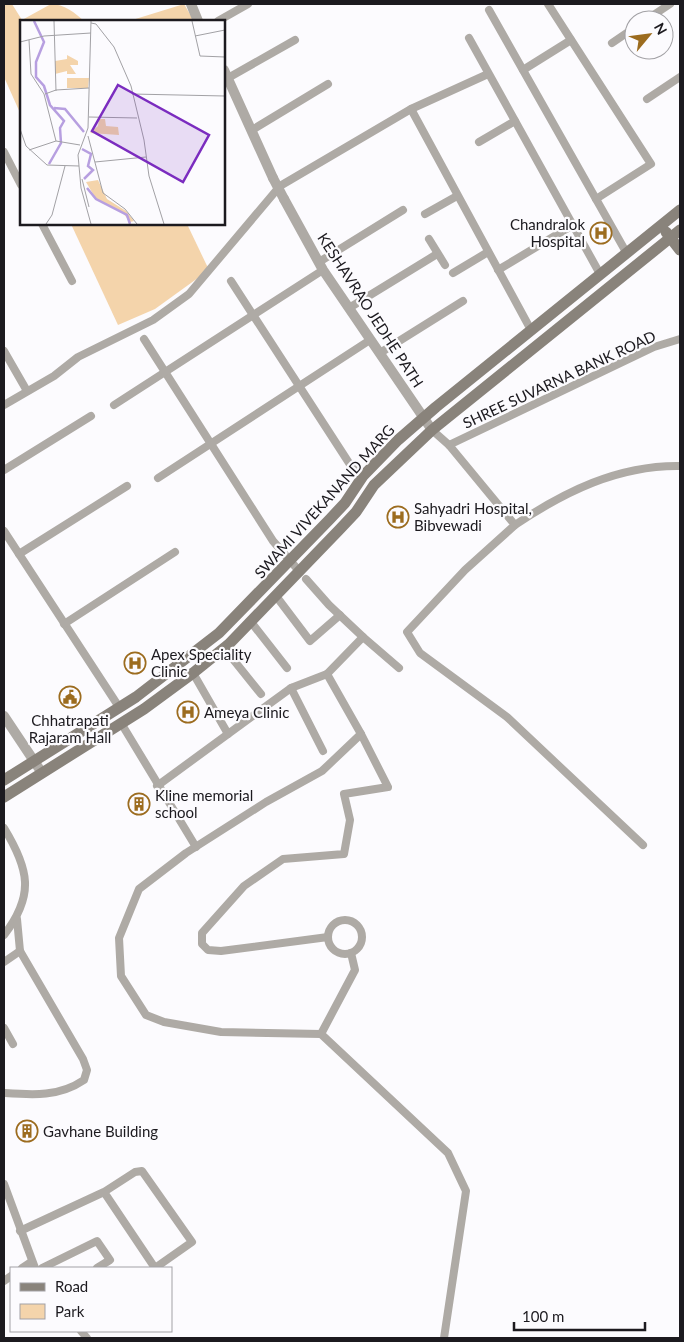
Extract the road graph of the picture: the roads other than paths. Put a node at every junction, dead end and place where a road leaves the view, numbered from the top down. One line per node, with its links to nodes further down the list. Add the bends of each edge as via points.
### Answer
1 (191, 4): 5 (street)
2 (248, 4): 6 (street)
3 (548, 4): 10 (street)
4 (489, 10): 12 (street)
5 (198, 20)
6 (220, 20)
7 (624, 35): 11 (street)
8 (469, 38): 14 (street)
9 (295, 40): 13 (street)
10 (571, 40): 12 (street); 25 (street, via 650,164)
11 (612, 43)
12 (523, 70): 25 (street)
13 (226, 74): 20 (street, KESHAVRAO JEDHE PATH)
14 (488, 74): 18 (street); 19 (street)
15 (680, 77): 17 (street)
16 (328, 84): 20 (street)
17 (647, 99)
18 (411, 109): 24 (street); 57 (street, via 280,186 189,294 152,320 78,357)
19 (515, 121): 21 (street); 30 (street)
20 (252, 130): 40 (street, KESHAVRAO JEDHE PATH, bridge, via 273,178)
21 (479, 142)
22 (4, 152): 23 (street)
23 (20, 183)
24 (457, 196): 28 (street); 36 (street)
25 (596, 198): 37 (street)
26 (403, 210): 40 (street)
27 (676, 213): 31 (main road, SWAMI VIVEKANAND MARG); 32 (main road)
28 (425, 214)
29 (43, 225): 44 (street)
30 (573, 225): 41 (street); 43 (street)
31 (661, 226): 33 (main road); 37 (main road, SWAMI VIVEKANAND MARG)
32 (680, 228): 33 (main road, SWAMI VIVEKANAND MARG)
33 (670, 237): 35 (main road); 62 (main road, SWAMI VIVEKANAND MARG)
34 (429, 239): 38 (street)
35 (680, 250)
36 (488, 252): 41 (street); 42 (street)
37 (626, 252): 43 (main road, SWAMI VIVEKANAND MARG)
38 (438, 254): 39 (street); 47 (street)
39 (445, 265)
40 (321, 266): 47 (street, KESHAVRAO JEDHE PATH); 48 (street)
41 (498, 270): 49 (street)
42 (453, 273)
43 (600, 274): 49 (main road, SWAMI VIVEKANAND MARG)
44 (72, 281)
45 (230, 281): 48 (street)
46 (463, 301): 54 (street)
47 (349, 308): 52 (street, KESHAVRAO JEDHE PATH)
48 (255, 316): 55 (street); 56 (street)
49 (531, 330): 61 (main road, SWAMI VIVEKANAND MARG)
50 (680, 339): 64 (street, SHREE SUVARNA BANK ROAD, via 654,347)
51 (144, 340): 55 (street)
52 (370, 340): 54 (street, KESHAVRAO JEDHE PATH); 56 (street)
53 (4, 351): 57 (street)
54 (380, 353): 61 (street, KESHAVRAO JEDHE PATH)
55 (165, 373): 59 (street); 63 (street)
56 (299, 386): 63 (street); 67 (street, via 351,466)
57 (27, 391): 58 (street)
58 (4, 405)
59 (114, 405)
60 (92, 416): 66 (street)
61 (423, 418): 62 (street, KESHAVRAO JEDHE PATH); 67 (main road, SWAMI VIVEKANAND MARG)
62 (432, 430): 64 (street); 75 (main road, SWAMI VIVEKANAND MARG, via 374,485 356,512)
63 (211, 444): 68 (street); 74 (street, via 274,541)
64 (450, 445): 70 (street)
65 (680, 466): 70 (street, via 659,466 577,488)
66 (4, 470)
67 (363, 476): 74 (main road, SWAMI VIVEKANAND MARG, via 344,503)
68 (158, 478)
69 (126, 486): 73 (street)
70 (514, 525): 100 (street, via 465,570 407,632 420,653 506,717)
71 (4, 531): 73 (street)
72 (175, 552): 79 (street)
73 (19, 554): 79 (street)
74 (291, 561): 75 (street); 88 (main road, SWAMI VIVEKANAND MARG, via 219,634)
75 (303, 575): 76 (main road, SWAMI VIVEKANAND MARG); 77 (street)
76 (276, 596): 77 (street, via 310,641); 78 (main road, SWAMI VIVEKANAND MARG)
77 (340, 616): 80 (street)
78 (251, 622): 81 (main road, SWAMI VIVEKANAND MARG); 82 (street)
79 (64, 624): 88 (street)
80 (363, 637): 83 (street); 85 (street)
81 (224, 648): 84 (main road, SWAMI VIVEKANAND MARG); 87 (street)
82 (287, 668)
83 (400, 668)
84 (193, 673): 90 (main road, SWAMI VIVEKANAND MARG); 91 (street)
85 (326, 674): 86 (street); 92 (street)
86 (291, 688): 91 (street); 93 (street)
87 (261, 694)
88 (119, 707): 94 (main road, SWAMI VIVEKANAND MARG)
89 (4, 716): 94 (street)
90 (121, 723): 95 (main road, SWAMI VIVEKANAND MARG); 97 (street)
91 (228, 734): 97 (street)
92 (361, 734): 101 (street, via 322,771); 104 (street, via 388,787 344,794 350,820 344,854 283,859 244,886 202,933 202,944 208,950 222,951)
93 (323, 752)
94 (34, 761): 95 (street); 96 (main road, SWAMI VIVEKANAND MARG)
95 (42, 773): 98 (main road, SWAMI VIVEKANAND MARG)
96 (4, 780)
97 (157, 786): 101 (street)
98 (4, 797)
99 (4, 828): 102 (street, via 20,854 25,876)
100 (643, 845)
101 (196, 847): 109 (street, via 139,889 119,938 121,976 146,1015 164,1022 221,1032)
102 (17, 919): 103 (street); 105 (street)
103 (4, 935)
104 (328, 937): 106 (street, via 334,951); 106 (street, via 335,923 345,920 355,924 361,940)
105 (20, 951): 107 (street); 111 (street, via 87,1070 84,1080 62,1092 34,1095)
106 (351, 953): 109 (street, via 355,970)
107 (4, 962)
108 (4, 1028): 110 (street)
109 (321, 1034): 120 (street, via 448,1153 466,1191)
110 (13, 1044)
111 (4, 1093)
112 (4, 1184): 114 (street)
113 (104, 1192): 114 (street); 118 (street); 119 (street, via 135,1172 142,1171 192,1242)
114 (20, 1231): 115 (street)
115 (33, 1265)
116 (44, 1267): 117 (street, via 97,1241 110,1260)
117 (100, 1267)
118 (154, 1267)
119 (156, 1267)
120 (444, 1338)

